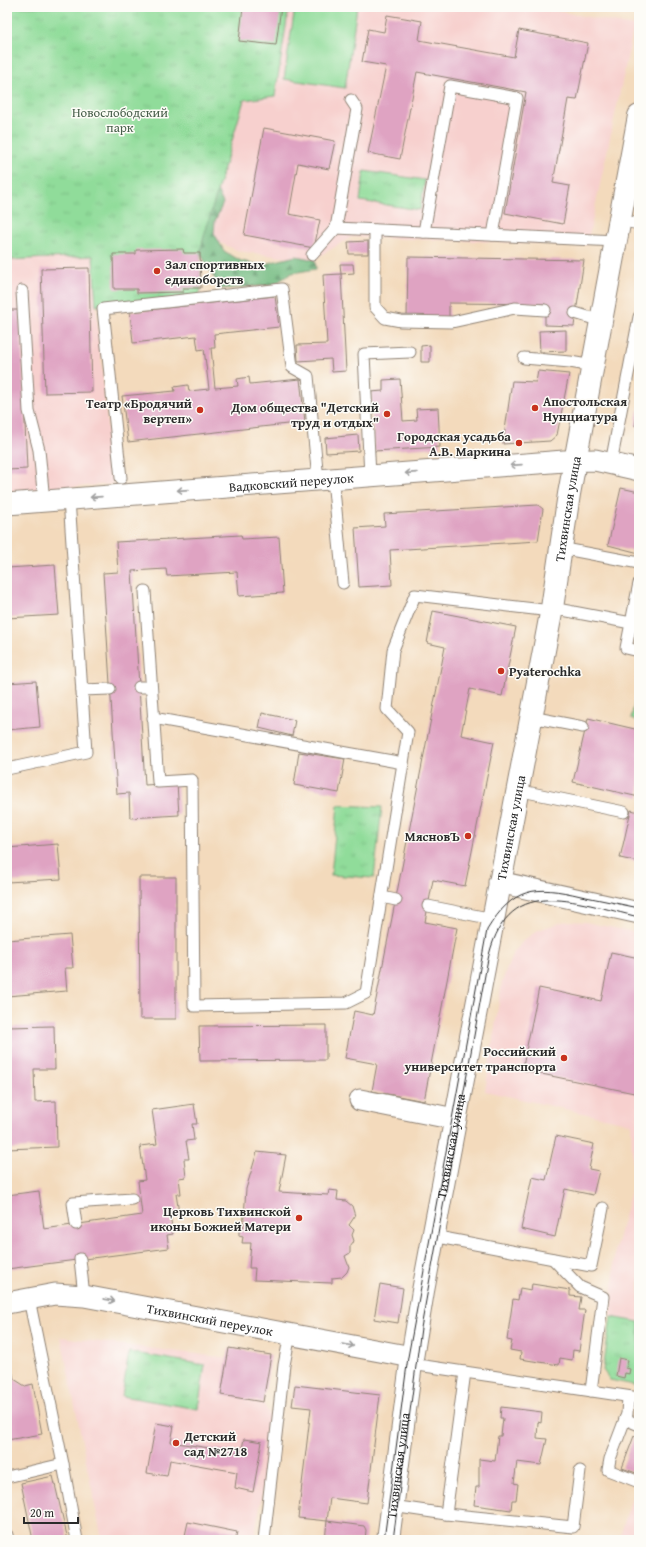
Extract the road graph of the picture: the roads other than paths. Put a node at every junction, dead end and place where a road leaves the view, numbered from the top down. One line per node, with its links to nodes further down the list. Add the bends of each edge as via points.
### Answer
1 (351, 100): 4 (lane, via 357,109)
2 (639, 116): 3 (street, Тихвинская улица)
3 (629, 222): 8 (street, Тихвинская улица)
4 (336, 228): 5 (lane); 9 (lane)
5 (375, 230): 6 (lane); 11 (lane, via 375,307 385,318 401,321 452,322 515,308)
6 (424, 232): 7 (lane); 7 (lane, via 450,86 517,98)
7 (493, 236): 8 (lane)
8 (616, 242): 14 (street, Тихвинская улица)
9 (312, 255)
10 (22, 291): 25 (lane, via 29,410 39,450)
11 (545, 310)
12 (575, 313): 14 (lane)
13 (639, 317): 19 (lane)
14 (601, 321): 17 (street, Тихвинская улица)
15 (410, 352): 21 (lane, via 364,354)
16 (524, 358): 17 (lane)
17 (593, 366): 18 (street, Тихвинская улица)
18 (576, 461): 19 (street, Вадковский переулок, via 595,460); 21 (street, Вадковский переулок, one-way to 21); 27 (street, Тихвинская улица)
19 (611, 463): 20 (street, Вадковский переулок)
20 (639, 470)
21 (370, 476): 23 (street, Вадковский переулок)
22 (121, 478): 23 (lane, via 103,309 282,289 292,367 308,376)
23 (325, 479): 24 (street, Вадковский переулок, one-way to 24); 30 (lane)
24 (69, 499): 25 (street, Вадковский переулок); 38 (lane)
25 (44, 501): 26 (street, Вадковский переулок)
26 (7, 504)
27 (560, 548): 28 (lane); 32 (street, Тихвинская улица)
28 (639, 563)
29 (639, 583): 33 (lane)
30 (343, 584)
31 (145, 591): 36 (lane)
32 (552, 609): 33 (lane); 39 (street, Тихвинская улица); 42 (lane, via 415,595 393,650 387,709 408,732)
33 (631, 622): 34 (lane, via 626,648)
34 (639, 651)
35 (139, 687): 36 (lane)
36 (151, 687): 40 (lane)
37 (110, 689): 38 (lane)
38 (82, 690): 43 (lane, via 86,752)
39 (531, 717): 41 (lane); 44 (street, Тихвинская улица)
40 (153, 718): 42 (lane); 47 (lane, via 158,782 192,780 194,1006 346,1003 366,993)
41 (583, 727)
42 (403, 763): 47 (lane)
43 (7, 769)
44 (517, 790): 45 (lane); 46 (street, Тихвинская улица)
45 (624, 812)
46 (499, 882): 50 (street); 51 (street, Тихвинская улица)
47 (382, 897): 48 (lane)
48 (396, 900)
49 (428, 906): 51 (lane)
50 (639, 913)
51 (493, 919): 53 (street, Тихвинская улица)
52 (360, 1100): 53 (street)
53 (455, 1119): 57 (street, Тихвинская улица)
54 (132, 1199): 56 (lane, via 73,1203)
55 (604, 1208): 59 (lane, via 591,1266)
56 (76, 1224)
57 (433, 1236): 59 (lane); 64 (street, Тихвинская улица)
58 (80, 1259): 60 (lane)
59 (553, 1259): 66 (lane, via 580,1286 603,1297)
60 (84, 1296): 61 (street, Тихвинский переулок, via 55,1294); 63 (street, Тихвинский переулок, one-way to 63)
61 (29, 1299): 62 (street, Тихвинский переулок); 70 (lane)
62 (7, 1304)
63 (290, 1334): 64 (street, Тихвинский переулок, one-way to 64); 79 (lane, via 284,1364)
64 (411, 1361): 65 (lane); 74 (street, Тихвинская улица)
65 (465, 1372): 66 (lane); 75 (lane)
66 (591, 1391): 67 (lane)
67 (634, 1397): 68 (lane)
68 (625, 1419): 69 (lane); 73 (lane, via 608,1470)
69 (639, 1425)
70 (63, 1464): 72 (lane); 78 (lane)
71 (580, 1471): 75 (lane, via 574,1527)
72 (7, 1477)
73 (639, 1482)
74 (392, 1506): 75 (lane); 80 (street, Тихвинская улица)
75 (446, 1514)
76 (7, 1535): 77 (lane)
77 (8, 1540)
78 (77, 1540)
79 (264, 1540)
80 (388, 1540)

